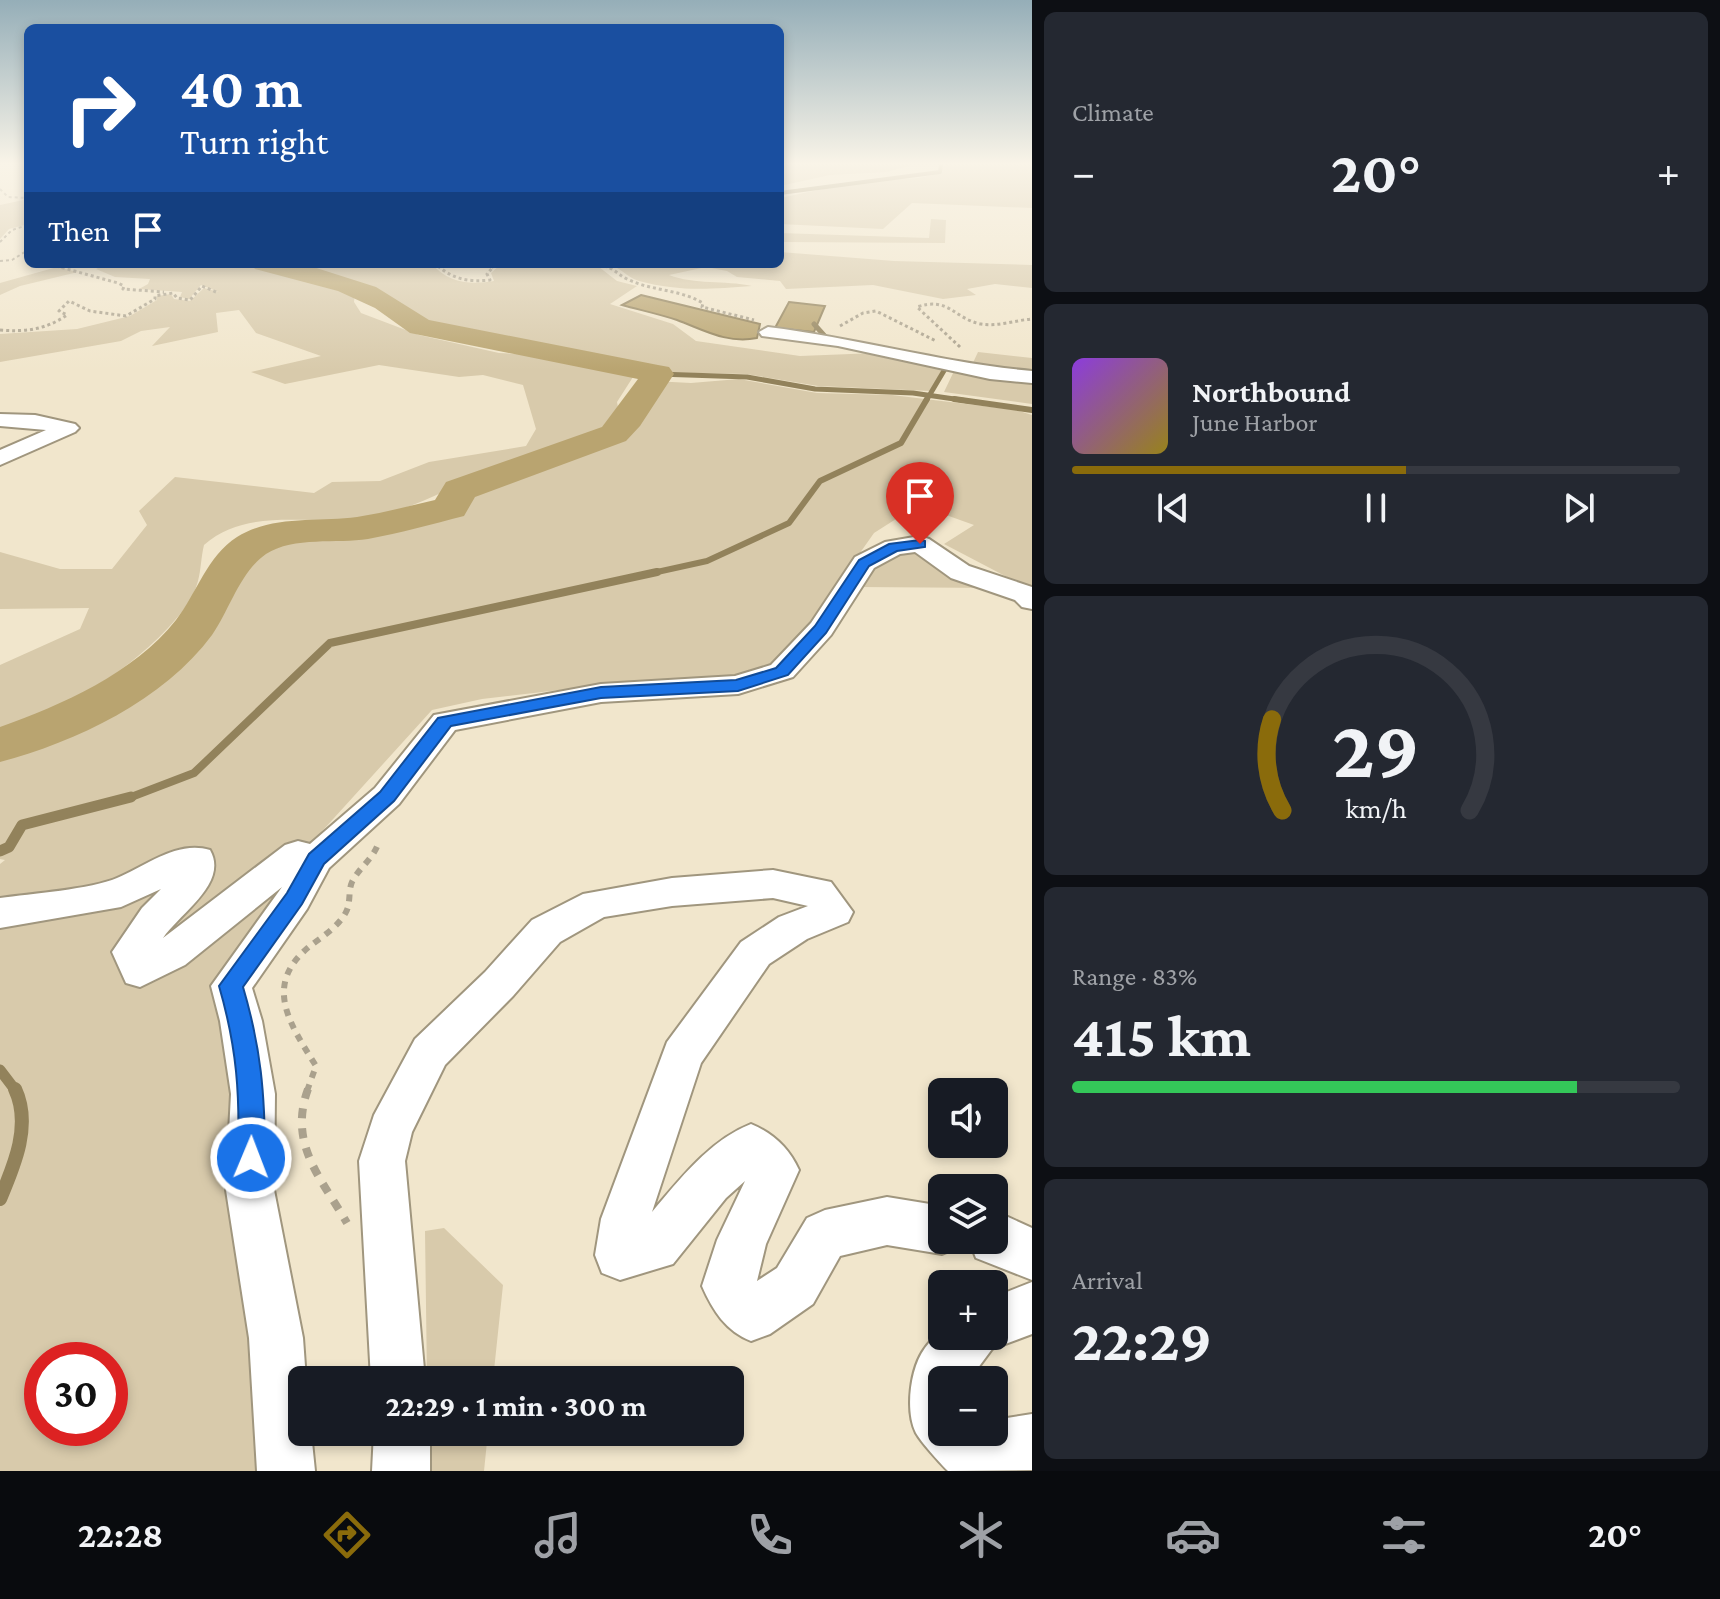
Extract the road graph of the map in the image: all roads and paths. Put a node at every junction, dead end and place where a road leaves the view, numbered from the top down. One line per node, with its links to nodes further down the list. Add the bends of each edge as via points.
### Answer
1 (24, 252): 2 (path)
2 (0, 261)
3 (67, 268): 8 (path, via 117,282 123,289)
4 (441, 268): 5 (path, via 474,283 490,280 487,274)
5 (492, 268)
6 (612, 268): 12 (path, via 631,283 663,287 697,298 702,307 764,323)
7 (216, 292): 8 (path, via 202,286 184,301)
8 (173, 293): 11 (path, via 155,296 126,316 90,311 69,301 59,311 67,315 61,319 41,323 30,332)
9 (1032, 319): 14 (path, via 985,325 946,304 917,307 960,347)
10 (839, 326): 13 (path, via 876,311)
11 (0, 330)
12 (768, 332): 15 (street)
13 (938, 342)
14 (950, 348)
15 (1032, 377)
16 (0, 420): 17 (street, via 68,428)
17 (0, 458)
18 (1032, 601): 19 (street, via 960,572 920,544 894,547 864,563 821,629 782,671 738,685 601,693 445,722 387,796)
19 (316, 859): 20 (street, via 298,854 171,954 140,971 132,952 195,877 197,859 121,893); 23 (path, via 335,860 379,839 375,858 351,882 347,913 291,964 284,985 288,1020 316,1066 301,1108 303,1147 364,1251); 33 (street, via 231,986 253,1094 250,1190 276,1338)
20 (0, 913)
21 (928, 1228): 23 (street, via 887,1221 825,1235 795,1286 751,1315 728,1286 742,1240 775,1170 751,1146 709,1182 655,1246 620,1255 629,1207 682,1055 755,953 793,928 834,912 818,892 773,884 596,904 546,931 430,1052 390,1130 382,1161)
22 (1008, 1242): 24 (street)
23 (388, 1252): 28 (street)
24 (1032, 1255)
25 (1032, 1308): 26 (street)
26 (1008, 1317)
27 (959, 1350): 29 (street)
28 (397, 1366)
29 (945, 1366)
30 (1032, 1442): 32 (street, via 970,1453)
31 (402, 1446): 34 (street)
32 (964, 1446)
33 (286, 1471)
34 (401, 1471)

